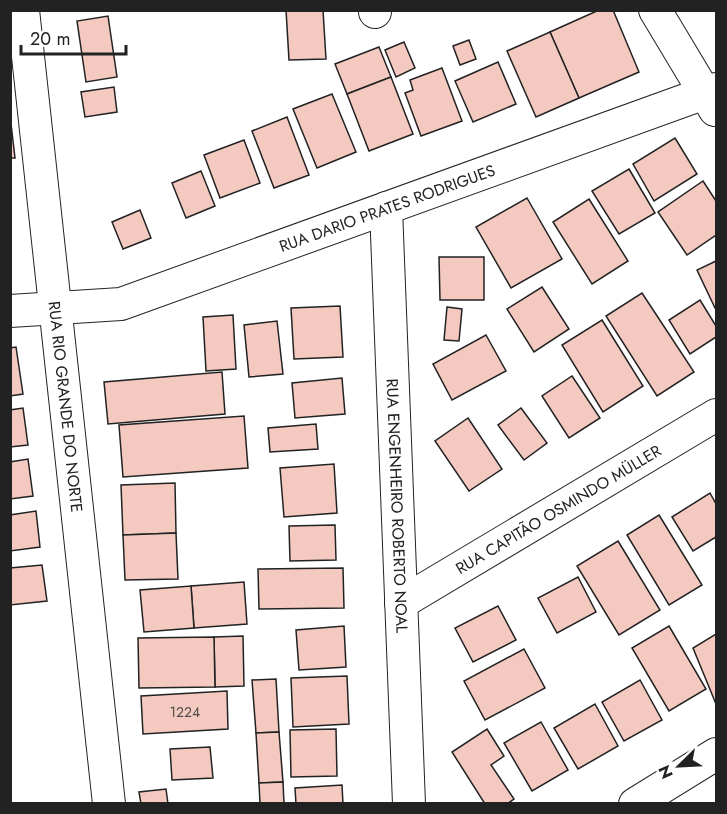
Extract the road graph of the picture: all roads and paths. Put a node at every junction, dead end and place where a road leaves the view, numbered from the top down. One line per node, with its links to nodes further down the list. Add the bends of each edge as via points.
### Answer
1 (23, 10): 5 (street, RUA RIO GRANDE DO NORTE)
2 (655, 10): 3 (street)
3 (713, 98): 4 (street, RUA DARIO PRATES RODRIGUES)
4 (387, 208): 5 (street, RUA DARIO PRATES RODRIGUES, via 121,304); 8 (street, RUA ENGENHEIRO ROBERTO NOAL)
5 (55, 307): 6 (street, RUA DARIO PRATES RODRIGUES); 10 (street, RUA RIO GRANDE DO NORTE)
6 (10, 312)
7 (717, 415): 8 (street, RUA CAPITÃO OSMINDO MÜLLER)
8 (401, 603): 11 (street, RUA ENGENHEIRO ROBERTO NOAL)
9 (717, 754): 12 (street)
10 (109, 804)
11 (409, 804)
12 (635, 804)

